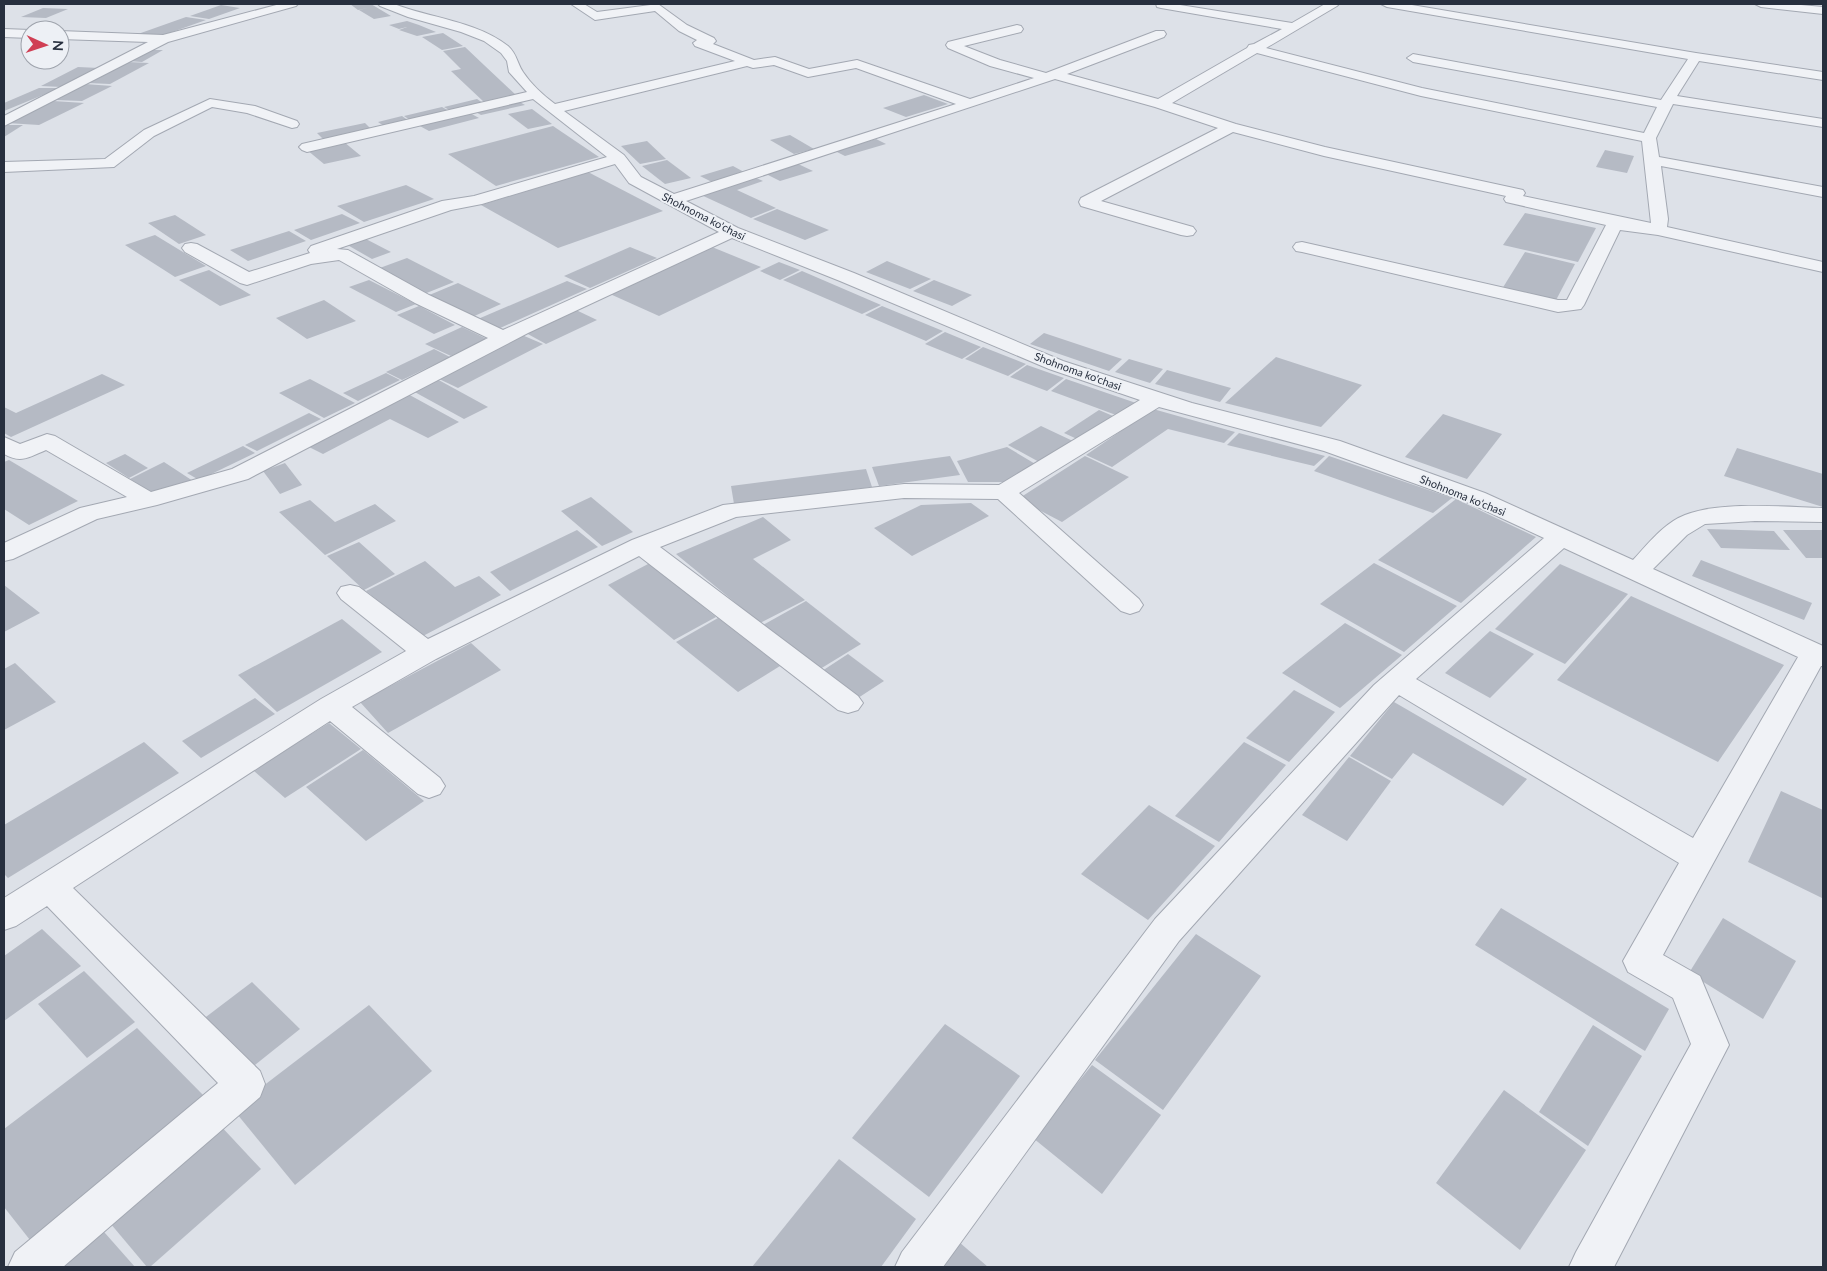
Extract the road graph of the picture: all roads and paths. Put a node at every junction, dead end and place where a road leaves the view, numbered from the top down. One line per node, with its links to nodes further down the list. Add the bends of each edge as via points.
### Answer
1 (247, 4): 9 (street)
2 (292, 4): 9 (street)
3 (384, 4): 25 (street, Shohnoma ko'chasi, via 488,38 505,50 516,72)
4 (577, 4): 22 (street, via 594,16 657,7 683,28 710,40 699,43)
5 (1333, 4): 12 (street)
6 (1387, 4): 10 (street)
7 (1761, 4): 11 (street)
8 (1161, 5): 12 (street)
9 (274, 8): 18 (street)
10 (1437, 8): 20 (street)
11 (1823, 11)
12 (1294, 27): 19 (street)
13 (1016, 29): 23 (street, via 952,45 995,63)
14 (4, 33): 15 (street)
15 (20, 34)
16 (1160, 34): 23 (street)
17 (70, 35): 18 (street)
18 (164, 39): 30 (street)
19 (1253, 48): 28 (street); 34 (street, via 1421,92)
20 (1696, 57): 24 (street); 26 (street)
21 (1413, 58): 26 (street)
22 (748, 62): 27 (street, via 775,61 808,73 857,64); 29 (street)
23 (1051, 76): 27 (street); 28 (street)
24 (1823, 76)
25 (536, 94): 29 (street, Shohnoma ko'chasi); 35 (street)
26 (1668, 102): 31 (street); 34 (street)
27 (970, 104): 40 (street)
28 (1160, 104): 33 (street)
29 (554, 108): 36 (street, Shohnoma ko'chasi)
30 (4, 122)
31 (1823, 123)
32 (292, 124): 38 (street, via 250,109 210,103 149,133 108,164)
33 (1231, 127): 41 (street, via 1517,193 1512,200); 43 (street, via 1087,202)
34 (1649, 138): 37 (street)
35 (307, 148)
36 (619, 158): 40 (street, Shohnoma ko'chasi, via 634,180); 47 (street, via 476,201 448,205 308,253)
37 (1652, 160): 39 (street); 42 (street, via 1660,219)
38 (4, 167)
39 (1823, 192)
40 (672, 200): 44 (street, Shohnoma ko'chasi)
41 (1626, 224): 42 (street); 45 (street, via 1614,225 1574,306 1568,307)
42 (1658, 230): 48 (street)
43 (1187, 231)
44 (732, 232): 49 (street); 50 (street, Shohnoma ko'chasi, via 1056,365)
45 (1302, 247)
46 (191, 248): 47 (street, via 247,279)
47 (314, 258): 49 (street, via 342,254 422,299)
48 (1823, 267)
49 (503, 338): 53 (street, via 240,474)
50 (1158, 400): 52 (street); 55 (street, Shohnoma ko'chasi, via 1332,446 1477,498)
51 (4, 444): 53 (street, via 19,453 46,441)
52 (1004, 492): 56 (street, via 904,491 732,510); 60 (street)
53 (148, 500): 57 (street, via 89,513)
54 (1823, 515): 58 (street, via 1694,519)
55 (1561, 537): 58 (street, Shohnoma ko'chasi); 63 (street)
56 (641, 545): 61 (street); 64 (street)
57 (4, 553)
58 (1636, 571): 62 (street, Shohnoma ko'chasi)
59 (350, 593): 61 (street)
60 (1130, 605)
61 (426, 652): 65 (street)
62 (1818, 656): 67 (street)
63 (1397, 681): 67 (street); 71 (street, via 1167,930)
64 (848, 703)
65 (331, 706): 66 (street); 68 (street)
66 (429, 786)
67 (1699, 858): 72 (street, via 1641,962 1687,987 1710,1045)
68 (49, 886): 69 (street); 70 (street, via 246,1084)
69 (4, 916)
70 (30, 1267)
71 (917, 1267)
72 (1591, 1267)

